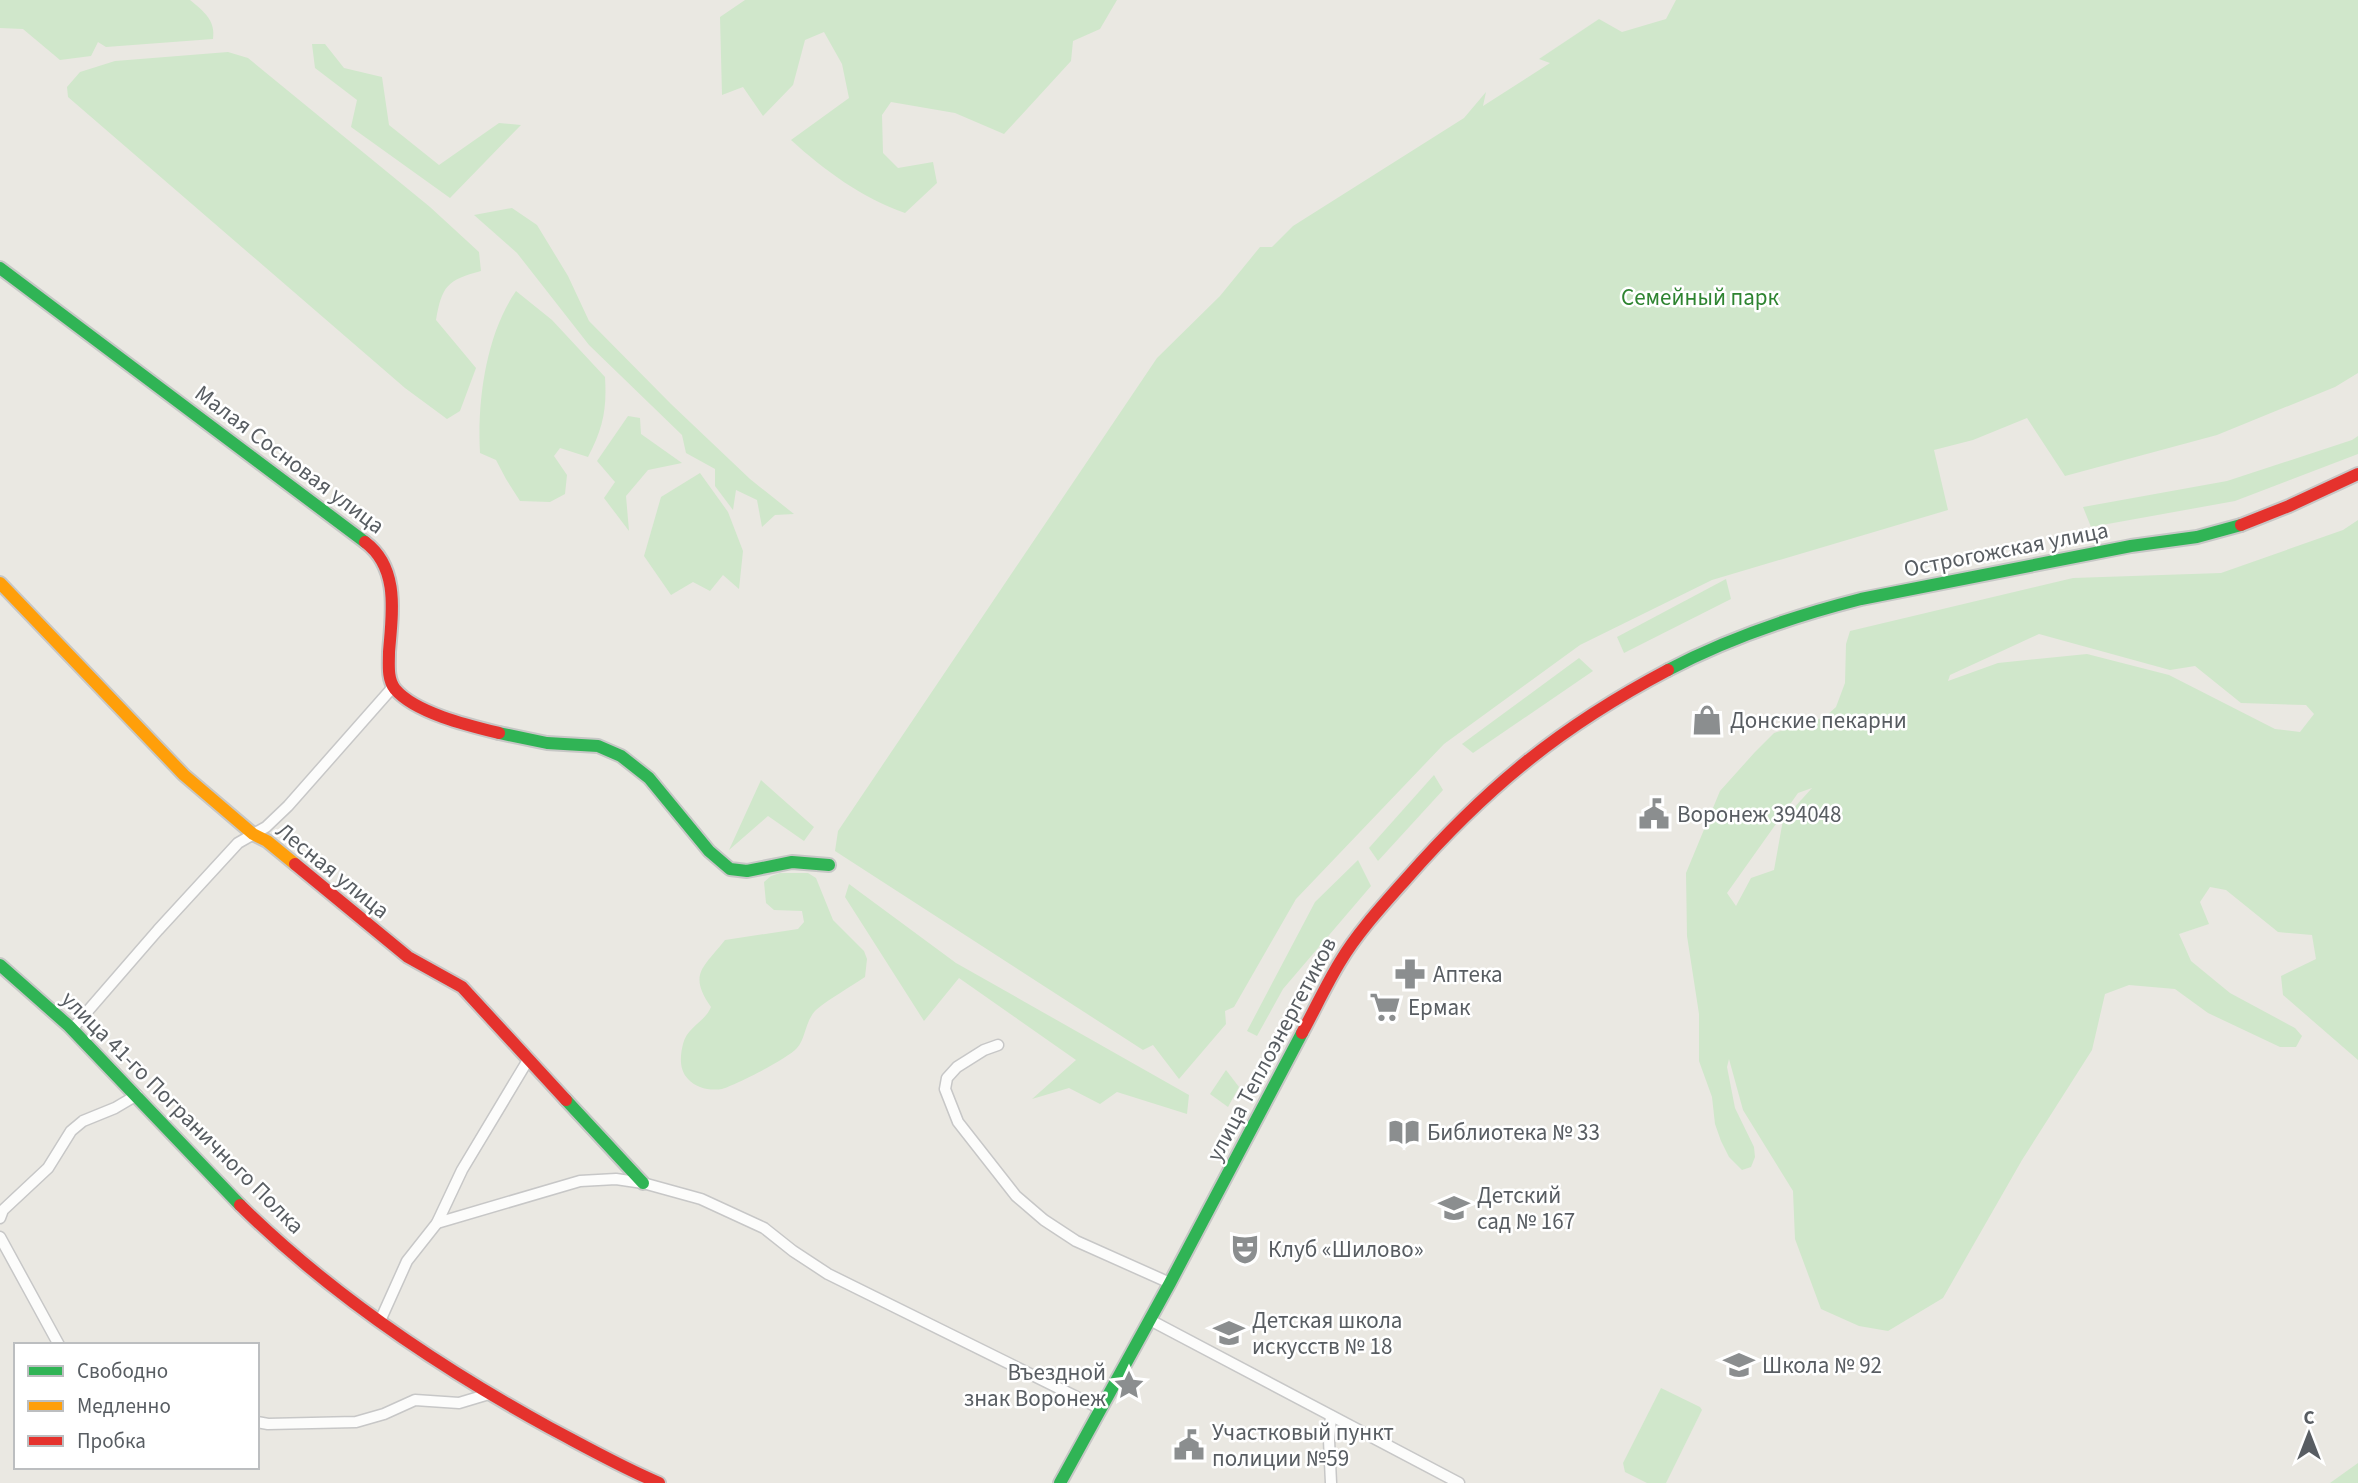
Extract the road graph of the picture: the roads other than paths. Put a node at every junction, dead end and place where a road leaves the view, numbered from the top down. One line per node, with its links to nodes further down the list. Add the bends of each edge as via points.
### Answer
1 (0, 268): 5 (street, Малая Сосновая улица, via 376,550 391,576 389,675)
2 (2358, 474): 4 (street, Острогожская улица, via 2217,533 1859,600 1771,626)
3 (0, 583): 6 (street, Лесная улица, via 184,775)
4 (1664, 673): 17 (street, улица Теплоэнергетиков, via 1572,726 1534,754 1454,827 1357,935)
5 (393, 687): 6 (street, via 288,806); 7 (street, via 422,708 486,731 605,748 633,763 719,862 735,871 788,862)
6 (253, 834): 9 (street, via 238,844 158,930); 11 (street, Лесная улица, via 408,957 462,987)
7 (829, 865)
8 (0, 965): 9 (street, улица 41-го Пограничного Полка)
9 (73, 1028): 12 (street, улица 41-го Пограничного Полка)
10 (998, 1045): 17 (street, via 957,1067 947,1078 945,1089 958,1122 1016,1196 1044,1220 1076,1241)
11 (528, 1060): 13 (street, Лесная улица); 15 (street, via 462,1170)
12 (137, 1095): 14 (street, via 83,1121 48,1168); 19 (street, улица 41-го Пограничного Полка, via 262,1227)
13 (643, 1184): 15 (street, via 616,1179 580,1181); 22 (street, via 701,1199 764,1228 828,1274)
14 (0, 1217)
15 (437, 1223): 19 (street, via 407,1261)
16 (0, 1237): 20 (street)
17 (1170, 1283): 18 (street, улица Теплоэнергетиков)
18 (1150, 1320): 22 (street, улица Теплоэнергетиков); 23 (street)
19 (380, 1321): 21 (street, улица 41-го Пограничного Полка)
20 (58, 1343)
21 (489, 1394): 24 (street, via 459,1403 415,1399 356,1422); 25 (street, улица 41-го Пограничного Полка)
22 (1099, 1408): 26 (street, улица Теплоэнергетиков)
23 (1331, 1416): 27 (street); 28 (street)
24 (259, 1422)
25 (659, 1483)
26 (1060, 1483)
27 (1331, 1483)
28 (1459, 1483)

